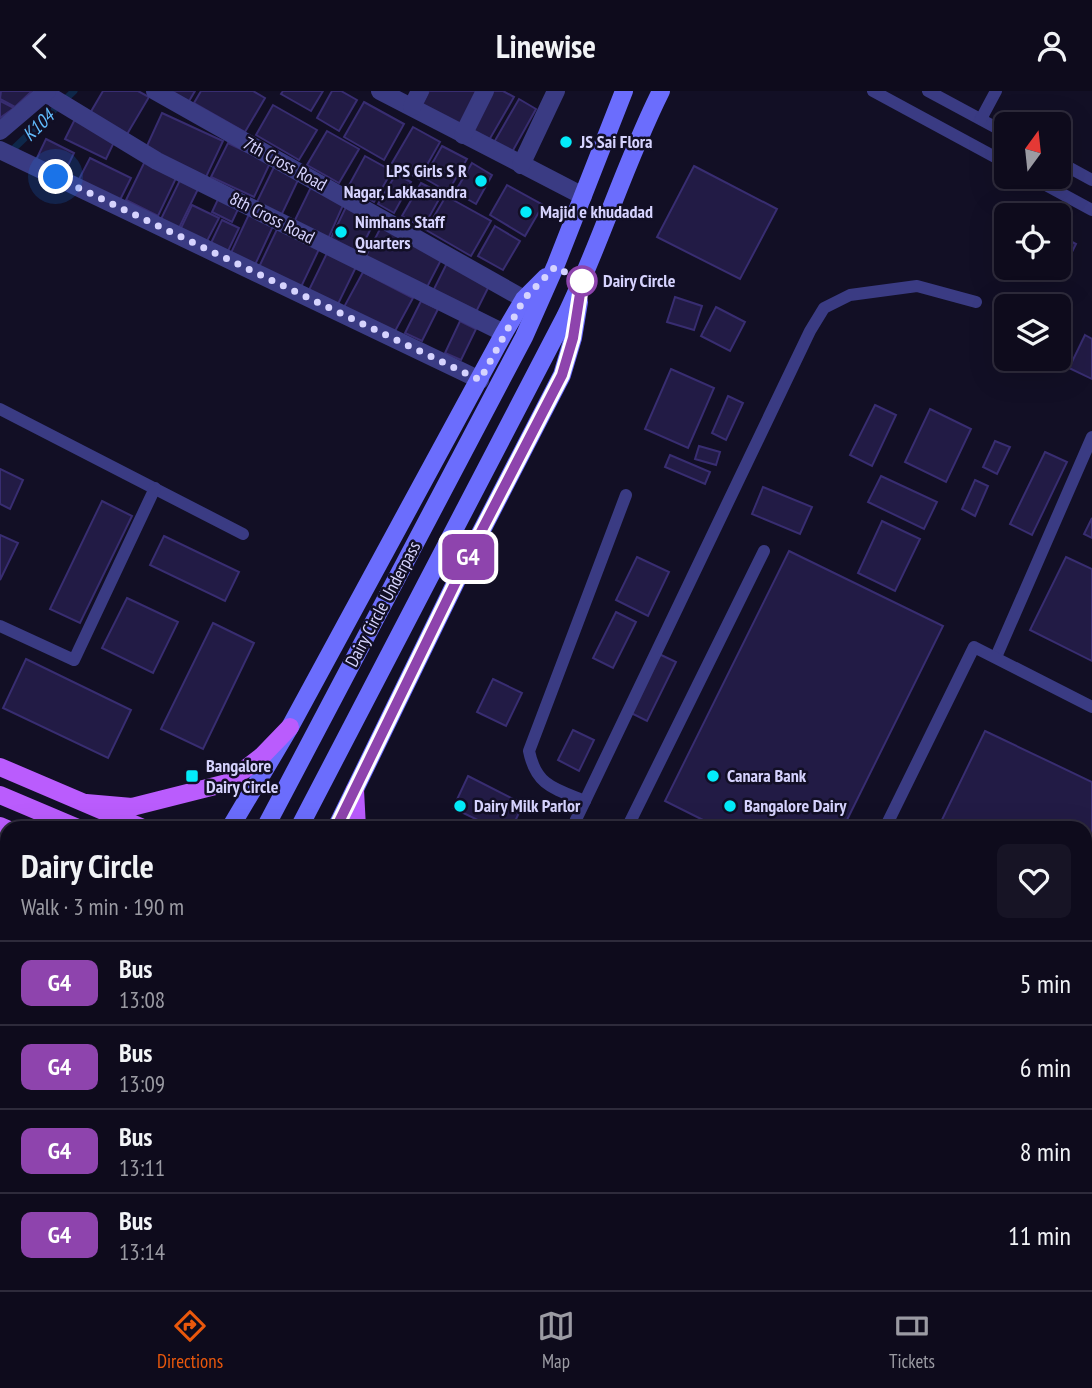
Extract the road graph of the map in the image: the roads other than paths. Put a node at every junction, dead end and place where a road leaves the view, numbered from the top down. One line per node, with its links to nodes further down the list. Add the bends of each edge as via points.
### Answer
1 (155, 91): 26 (street, 7th Cross Road)
2 (380, 91): 11 (street)
3 (485, 91): 15 (street)
4 (556, 91): 18 (street)
5 (624, 91): 22 (main road, Dairy Circle Underpass)
6 (661, 91): 25 (main road, via 636,140)
7 (873, 91): 17 (lane)
8 (928, 91): 12 (lane)
9 (996, 91): 12 (lane)
10 (46, 92): 14 (street); 28 (street, 8th Cross Road, via 157,161)
11 (416, 99): 15 (street)
12 (981, 119): 13 (lane)
13 (994, 126)
14 (0, 131)
15 (463, 135): 18 (street)
16 (0, 150): 29 (street)
17 (994, 157)
18 (521, 165): 22 (street)
19 (1071, 169): 20 (lane)
20 (1092, 180)
21 (1053, 189): 23 (lane)
22 (583, 197): 24 (main road, Dairy Circle Underpass)
23 (1092, 210)
24 (555, 267): 26 (main road); 48 (main road, Dairy Circle Underpass, via 524,337)
25 (582, 281): 41 (main road, via 562,375); 49 (main road, Dairy Circle Underpass)
26 (524, 299): 28 (main road)
27 (976, 302): 43 (lane, via 917,286 850,295 824,308)
28 (504, 333): 29 (main road)
29 (474, 377): 39 (main road)
30 (0, 409): 32 (lane)
31 (1090, 444): 37 (lane)
32 (155, 488): 34 (lane); 36 (lane, via 74,660)
33 (626, 495): 43 (lane, via 529,751 533,772 552,788)
34 (243, 534)
35 (764, 551): 53 (lane)
36 (0, 626)
37 (996, 657): 38 (lane); 54 (lane, via 974,647)
38 (1092, 707)
39 (290, 727): 44 (main road, via 227,783 132,807); 47 (main road)
40 (0, 767): 44 (main road)
41 (355, 790): 50 (main road); 51 (main road)
42 (0, 795): 45 (main road)
43 (585, 801): 52 (lane)
44 (86, 803): 46 (main road)
45 (61, 821)
46 (127, 821)
47 (234, 821)
48 (269, 821)
49 (303, 821)
50 (340, 821)
51 (357, 821)
52 (575, 821)
53 (633, 821)
54 (889, 821)

